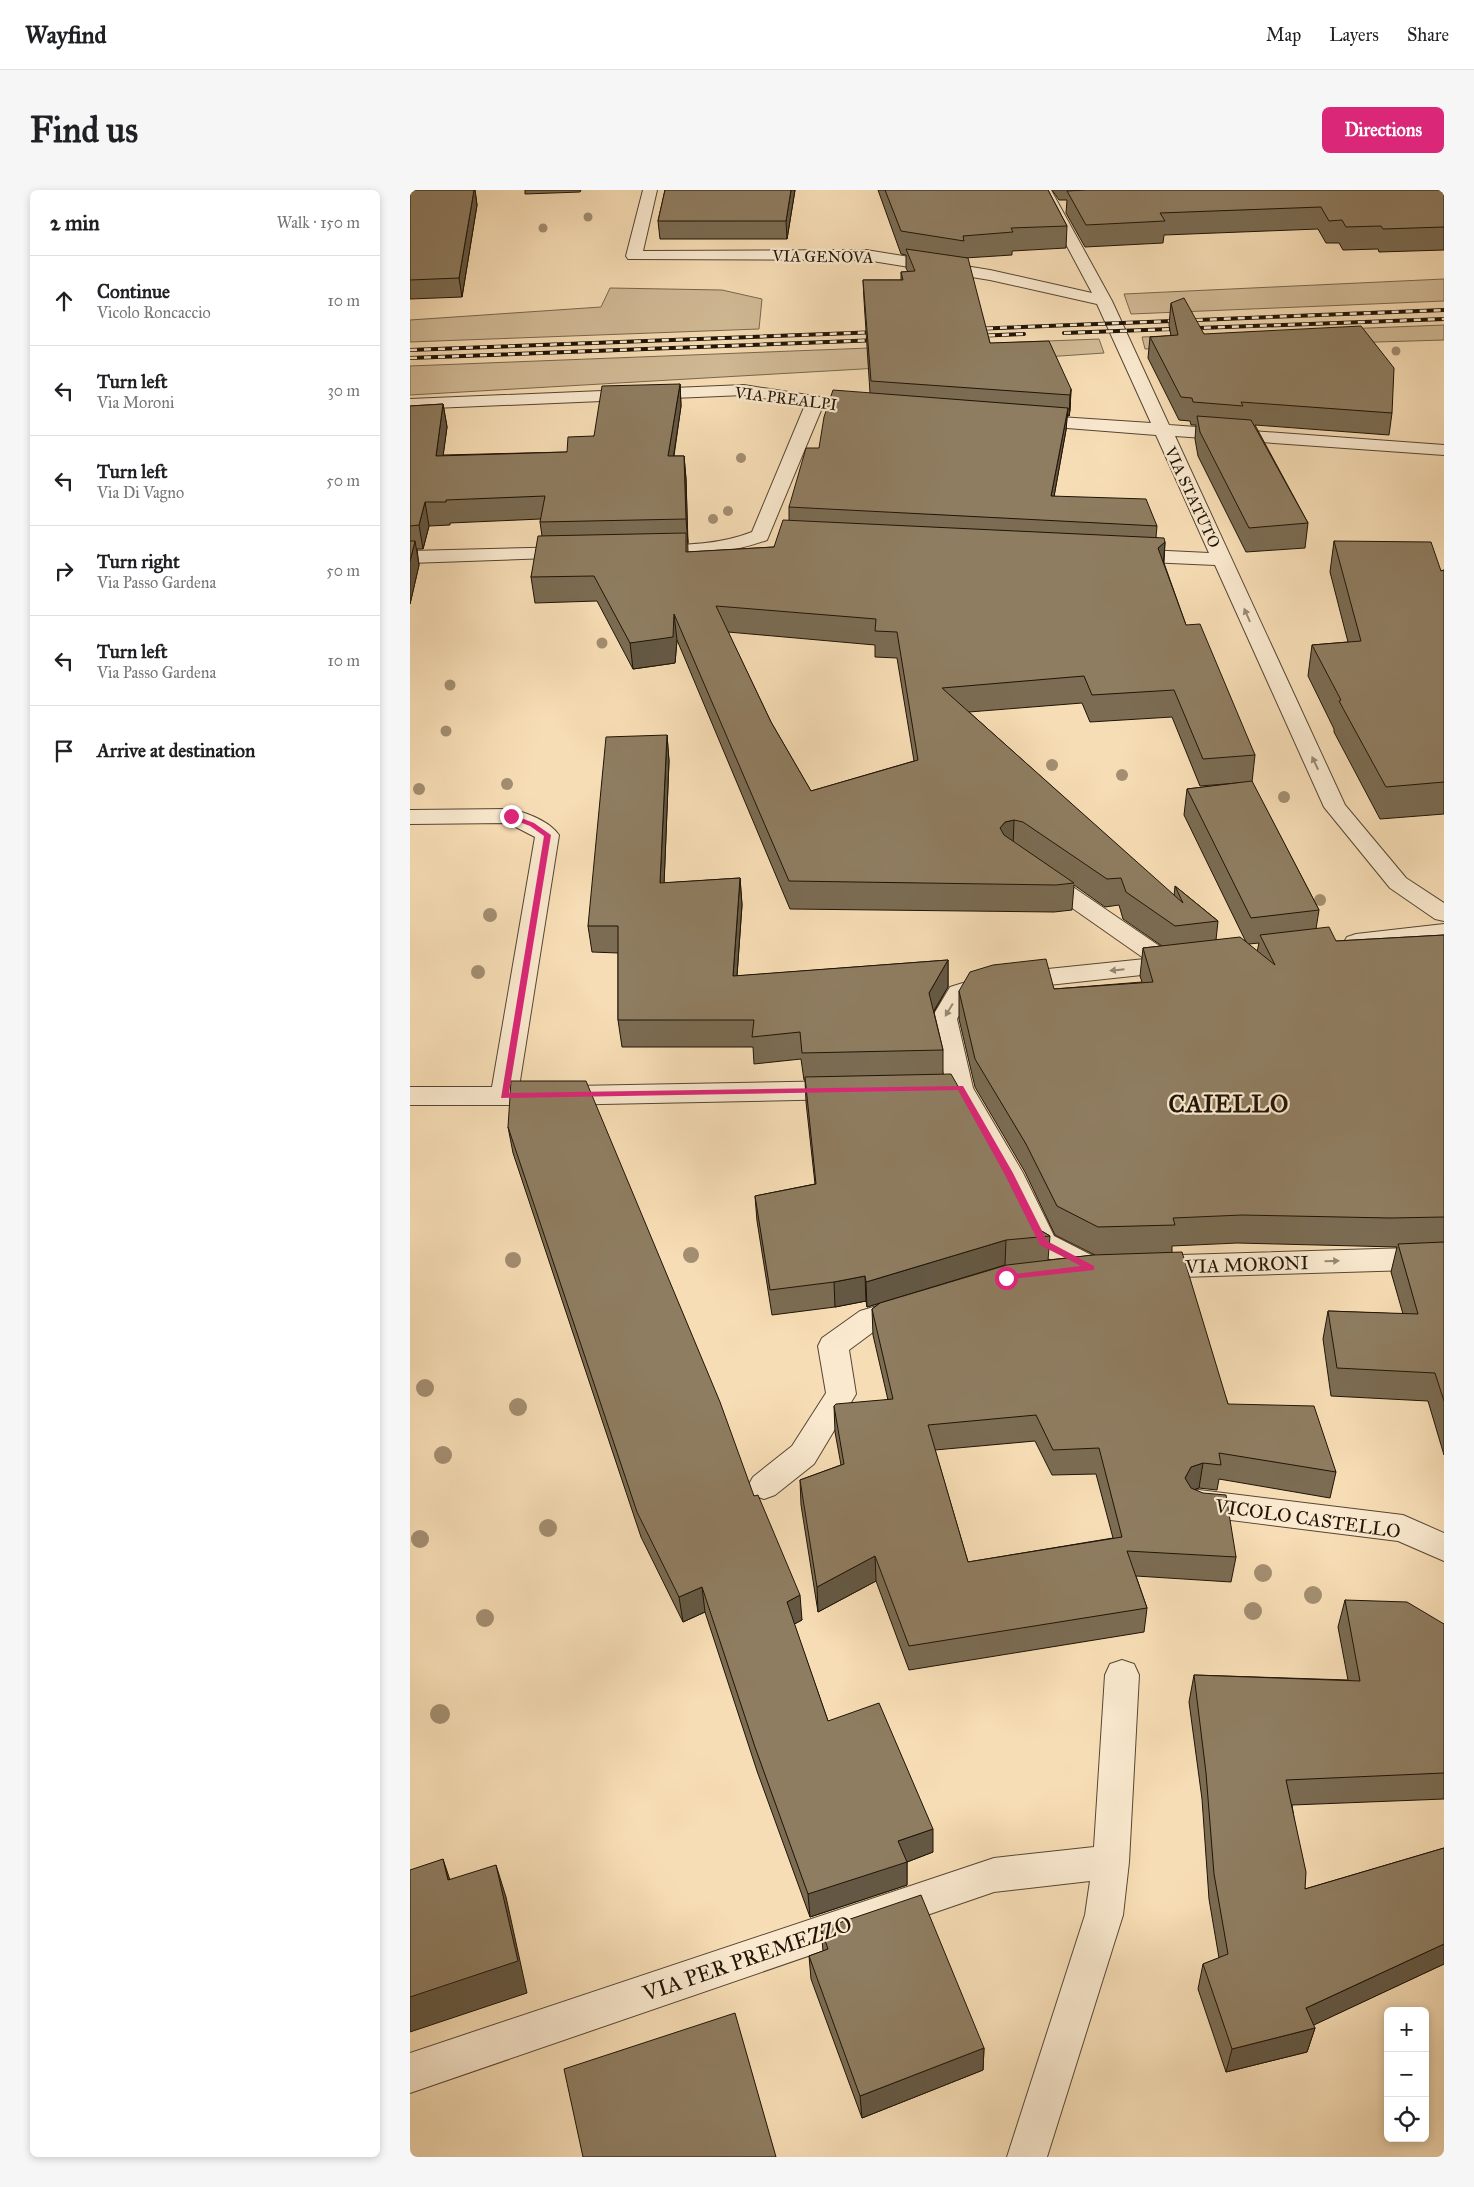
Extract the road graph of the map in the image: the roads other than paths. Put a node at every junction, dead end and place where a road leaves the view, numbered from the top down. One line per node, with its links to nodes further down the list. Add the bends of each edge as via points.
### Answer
1 (650, 190): 5 (street, VIA GENOVA, via 634,256 866,255 990,275)
2 (1044, 190): 4 (street, VIA STATUTO)
3 (1073, 206): 4 (street)
4 (1054, 207): 5 (street, VIA STATUTO)
5 (1104, 302): 10 (street, VIA STATUTO)
6 (816, 400): 7 (street, VIA PREALPI, via 744,390); 8 (street, VIA PREALPI); 12 (street)
7 (410, 404)
8 (877, 410)
9 (1014, 419): 10 (street)
10 (1162, 428): 11 (street); 18 (street, VIA STATUTO)
11 (1444, 450)
12 (760, 536): 13 (street); 14 (street, via 741,544 708,550)
13 (780, 537)
14 (628, 552)
15 (588, 553): 17 (street)
16 (1104, 553): 18 (street)
17 (410, 557)
18 (1222, 560): 21 (street, VIA STATUTO, one-way to 18, via 1398,883 1335,807)
19 (410, 817): 28 (street, via 511,816 532,824 547,835)
20 (1028, 866): 25 (street)
21 (1444, 914)
22 (1444, 932): 23 (street)
23 (1330, 945)
24 (1206, 960): 25 (street, VIA MORONI)
25 (1169, 964): 30 (street, VIA MORONI, one-way to 30, via 989,983 960,993 944,1019 950,1088 1008,1173 1043,1243)
26 (870, 1090): 28 (street)
27 (410, 1096): 28 (street)
28 (504, 1096)
29 (1444, 1258): 30 (street, VIA MORONI, one-way to 29)
30 (1091, 1268): 31 (street)
31 (1044, 1274)
32 (934, 1300): 33 (street, via 870,1319 833,1346 841,1394 803,1455)
33 (764, 1486)
34 (1199, 1503): 35 (street, VICOLO CASTELLO, via 1403,1528)
35 (1444, 1548)
36 (1122, 1675): 37 (street)
37 (1111, 1862): 38 (street, VIA PER PREMEZZO, via 994,1875); 39 (street, via 1104,1915)
38 (410, 2073)
39 (1027, 2157)

